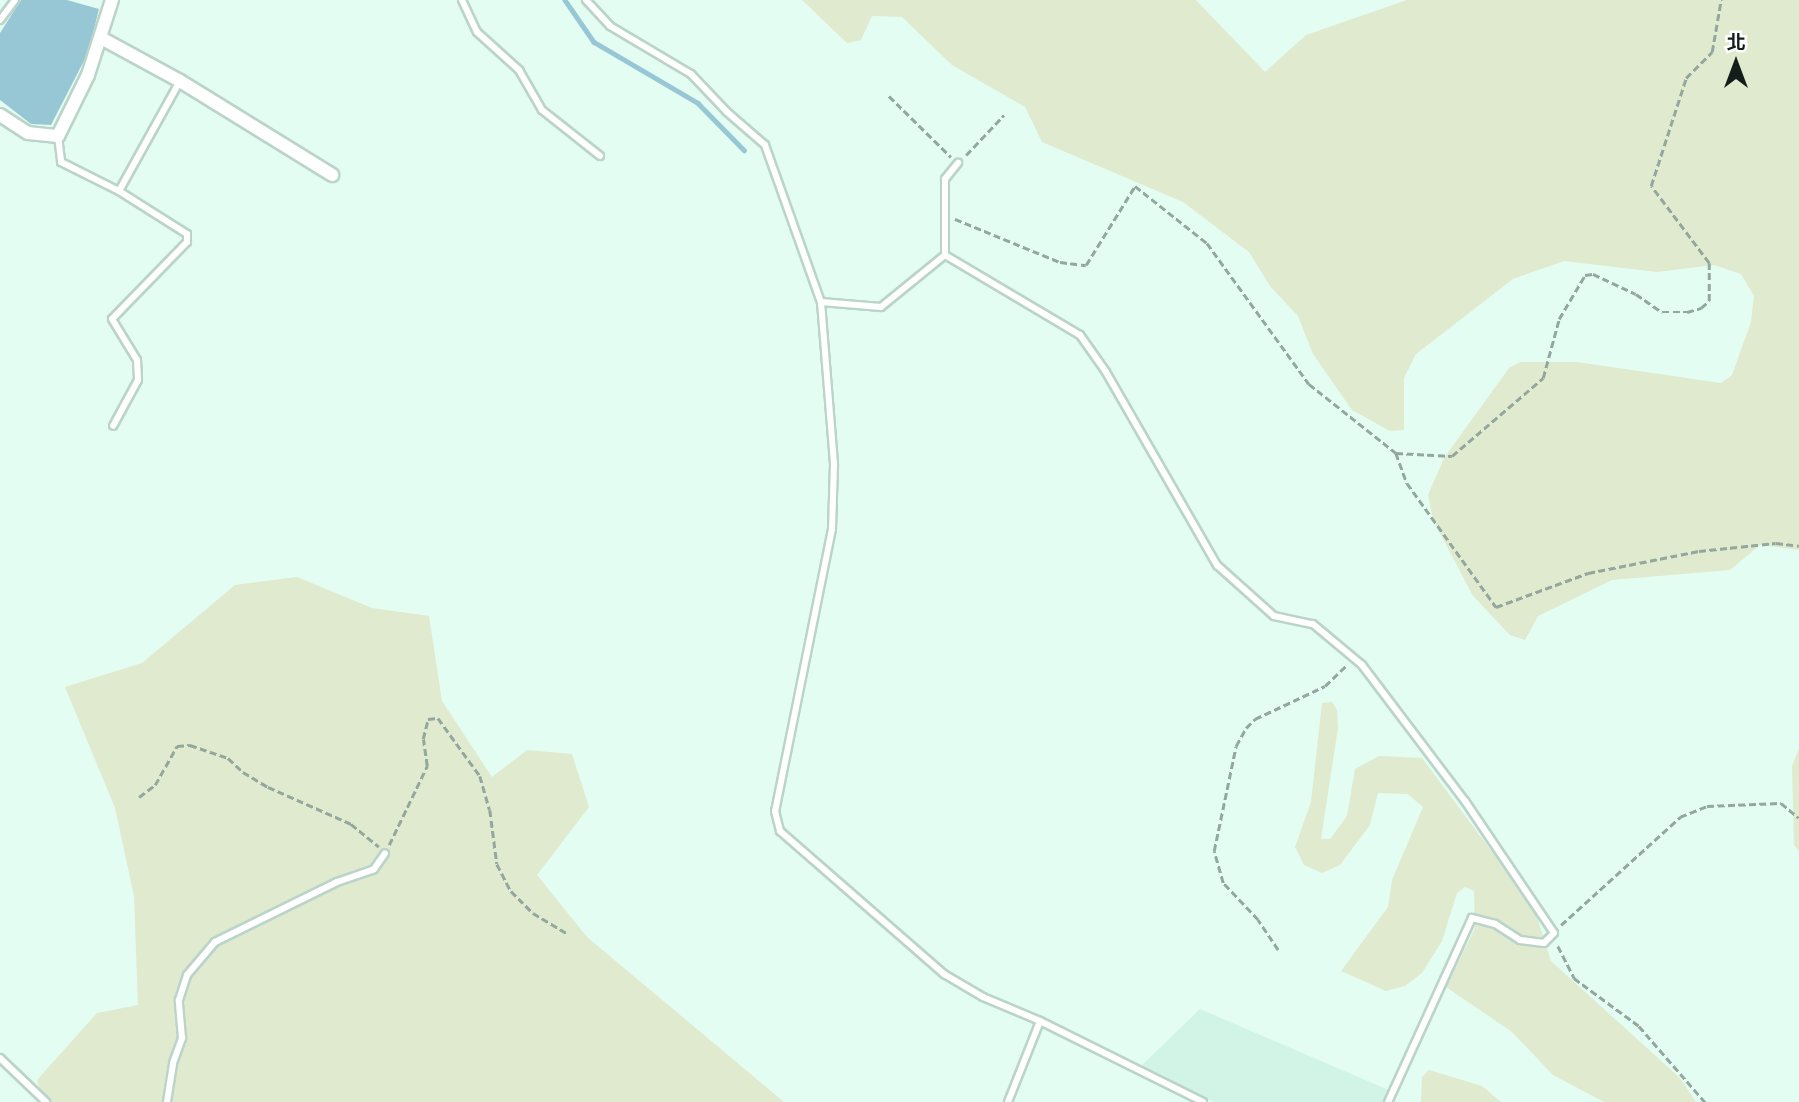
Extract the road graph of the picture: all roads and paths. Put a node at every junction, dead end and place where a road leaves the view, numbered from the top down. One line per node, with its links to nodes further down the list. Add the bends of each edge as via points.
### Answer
1 (15, 0): 6 (lane)
2 (112, 0): 7 (street)
3 (462, 0): 13 (lane, via 477,32 519,69 542,110)
4 (586, 0): 19 (lane, via 610,26 691,74 765,145)
5 (1721, 0): 21 (path, via 1712,52 1686,78 1651,186 1709,263 1709,301 1687,312 1662,312 1625,289 1593,274 1585,275 1559,318 1543,378 1452,456)
6 (0, 20)
7 (101, 38): 8 (street); 12 (street)
8 (180, 81): 15 (street); 16 (lane)
9 (889, 96): 14 (path)
10 (0, 115): 12 (street, via 28,133)
11 (1004, 115): 14 (path)
12 (58, 136): 16 (lane, via 61,162)
13 (600, 156)
14 (958, 163): 17 (lane, via 945,179)
15 (332, 175)
16 (119, 191): 20 (lane, via 187,234 187,242 112,319 137,360 138,380)
17 (946, 215): 18 (lane); 21 (path, via 1060,262 1086,265 1135,186 1207,243 1309,384)
18 (945, 256): 19 (lane, via 881,307); 23 (lane, via 1080,335 1217,565 1274,616 1313,624)
19 (821, 302): 30 (lane, via 834,465 832,529 775,811 780,831 944,974 983,997)
20 (113, 426)
21 (1396, 453): 22 (path, via 1407,483 1496,607 1588,573 1699,551 1776,543)
22 (1799, 546)
23 (1354, 658): 27 (lane, via 1465,801); 29 (path, via 1325,686 1255,719 1245,727 1236,746 1214,851 1223,883 1258,920)
24 (139, 797): 26 (path, via 155,785 177,746 190,745 228,758 268,787 351,824)
25 (1799, 818): 27 (path, via 1781,803 1707,806 1680,817)
26 (385, 853): 28 (path, via 427,766 423,739 428,719 438,718 480,776 497,864 511,891 533,913); 33 (lane, via 374,869 337,882 215,942 187,975 179,1000 182,1038)
27 (1554, 933): 36 (lane, via 1544,943 1520,940 1495,924 1472,918); 37 (path, via 1574,978 1639,1026)
28 (568, 934)
29 (1278, 950)
30 (1040, 1021): 34 (lane); 35 (lane)
31 (0, 1058): 32 (lane)
32 (46, 1102)
33 (167, 1102)
34 (1008, 1102)
35 (1203, 1102)
36 (1388, 1102)
37 (1705, 1102)

